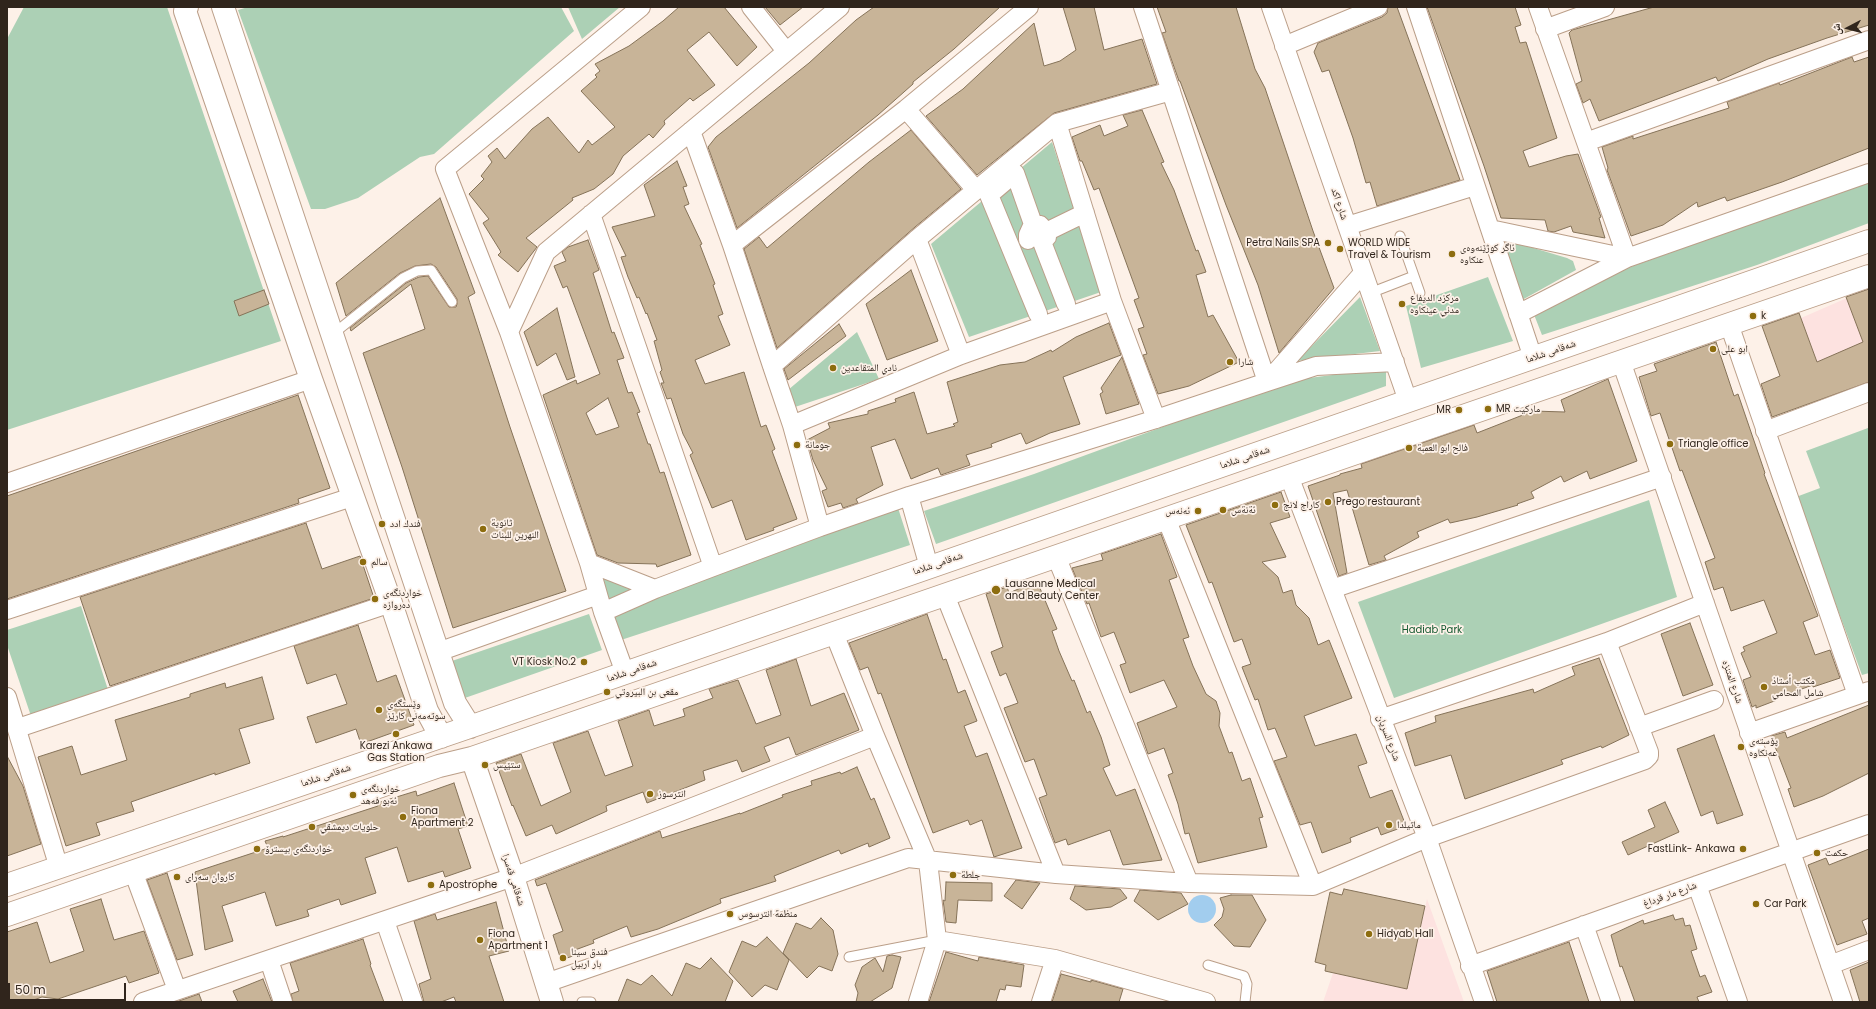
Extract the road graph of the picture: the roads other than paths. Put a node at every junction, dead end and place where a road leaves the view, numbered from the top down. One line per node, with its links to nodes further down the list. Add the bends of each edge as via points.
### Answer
1 (223, 7): 50 (main road)
2 (641, 7): 49 (street, via 445,169)
3 (751, 7): 16 (street)
4 (840, 7): 16 (street)
5 (1029, 7): 18 (street)
6 (1143, 7): 17 (street)
7 (1271, 7): 15 (street, شارع اكد)
8 (1378, 7): 15 (street)
9 (1416, 7): 23 (street)
10 (1538, 7): 13 (street)
11 (1605, 7): 13 (street)
12 (185, 8): 56 (main road)
13 (1545, 29): 21 (street)
14 (1869, 40): 21 (street)
15 (1284, 46): 27 (street, شارع اكد)
16 (786, 51): 20 (street)
17 (1171, 91): 19 (street); 57 (street)
18 (906, 109): 24 (street); 33 (street)
19 (1057, 123): 24 (street); 25 (street)
20 (691, 131): 26 (street); 33 (street)
21 (1586, 142): 36 (street)
22 (1869, 173): 36 (street)
23 (1475, 186): 27 (street); 28 (street)
24 (976, 190): 31 (street)
25 (1085, 213): 29 (street); 43 (street)
26 (591, 214): 49 (street, via 546,252); 76 (street)
27 (1347, 226): 37 (street, شارع اكد)
28 (1490, 229): 36 (street); 47 (street)
29 (1037, 234): 34 (street); 34 (street, via 1015,173 989,195); 45 (street)
30 (1400, 236): 38 (lane)
31 (917, 239): 51 (street); 55 (street)
32 (1869, 241): 35 (main road, شەقامی شلاما)
33 (732, 245): 55 (street)
34 (1010, 246): 46 (street)
35 (1822, 257): 40 (main road); 52 (main road, شەقامی شلاما)
36 (1627, 258): 47 (street)
37 (1363, 273): 41 (street, شارع اكد); 57 (street)
38 (1414, 276): 41 (lane); 42 (lane)
39 (1869, 276): 40 (main road)
40 (1834, 288): 48 (main road)
41 (1370, 293): 54 (street, شارع اكد)
42 (1420, 293)
43 (1112, 301): 51 (street); 60 (street)
44 (452, 302): 50 (lane, via 432,270 417,271 403,278)
45 (1066, 304)
46 (1038, 314)
47 (1518, 314): 52 (street)
48 (1730, 324): 53 (main road); 62 (street)
49 (509, 332): 75 (street)
50 (333, 334): 87 (main road)
51 (962, 355): 61 (street)
52 (1533, 358): 59 (main road, شەقامی شلاما)
53 (1621, 361): 65 (main road); 66 (street, شارع المتنزه)
54 (1395, 362): 57 (street, via 1316,366); 59 (street, شارع اكد)
55 (772, 366): 61 (street)
56 (311, 379): 67 (street); 70 (main road)
57 (1267, 382): 60 (street)
58 (1869, 392): 62 (street)
59 (1408, 401): 63 (main road, شەقامی شلاما)
60 (1156, 419): 69 (street)
61 (792, 425): 73 (street)
62 (1765, 431): 89 (street)
63 (1236, 461): 64 (main road, شەقامی شلاما); 68 (main road, via 1229,469 1229,481 1236,489)
64 (1196, 475): 71 (main road, via 1208,476 1215,486 1214,497); 77 (main road, شەقامی شلاما)
65 (1289, 476): 68 (main road); 79 (street, شارع السريان)
66 (1662, 477): 79 (street); 82 (street, شارع المتنزه)
67 (7, 483)
68 (1248, 490): 71 (main road)
69 (909, 496): 73 (street); 77 (street)
70 (352, 497): 81 (main road); 84 (street)
71 (1206, 505): 72 (main road)
72 (1166, 518): 74 (main road); 113 (street)
73 (820, 526): 76 (street)
74 (1056, 556): 80 (main road); 110 (street)
75 (589, 563): 78 (street); 83 (street)
76 (713, 567): 78 (street)
77 (929, 567): 88 (main road, شەقامی شلاما)
78 (655, 589): 83 (street)
79 (1332, 590): 94 (street, شارع السريان)
80 (945, 594): 85 (main road); 108 (street)
81 (391, 603): 93 (main road); 97 (street)
82 (1705, 603): 86 (street); 98 (street, شارع المتنزه)
83 (601, 604): 87 (street); 88 (street)
84 (7, 610)
85 (834, 633): 99 (street); 101 (main road)
86 (1607, 642): 94 (street); 96 (street)
87 (438, 652): 92 (main road)
88 (625, 673): 95 (main road, شەقامی شلاما)
89 (1863, 693): 98 (street)
90 (7, 697): 97 (street)
91 (1714, 700): 96 (street)
92 (455, 703): 93 (main road, via 442,710); 95 (main road)
93 (428, 711): 100 (main road)
94 (1380, 719): 103 (street, شارع السريان)
95 (470, 727): 100 (main road, شەقامی شلاما)
96 (1639, 727): 103 (street, via 1649,752 1646,760)
97 (18, 728): 106 (street)
98 (1749, 733): 104 (street, شارع المتنزه)
99 (875, 736): 105 (street); 109 (street)
100 (441, 737): 106 (main road, شەقامی شلاما)
101 (472, 758): 107 (main road, via 439,766); 109 (main road, شەقامی قەسرا)
102 (1869, 824): 104 (street, شارع مار قرداغ)
103 (1427, 838): 113 (street); 124 (street, شارع السريان)
104 (1790, 852): 112 (street, شارع مار قرداغ); 123 (street, شارع المتنزه)
105 (928, 861): 108 (street); 117 (street); 126 (street, via 908,858)
106 (59, 868): 111 (main road, شەقامی شلاما)
107 (133, 872): 114 (main road); 125 (street)
108 (1056, 874): 110 (street)
109 (513, 877): 115 (street); 126 (main road, شەقامی قەسرا)
110 (1189, 883): 113 (street)
111 (7, 885)
112 (1697, 885): 116 (street, شارع مار قرداغ); 138 (street)
113 (1313, 886)
114 (7, 915)
115 (385, 921): 121 (street); 129 (street)
116 (1584, 925): 124 (street, شارع مار قرداغ); 137 (street)
117 (937, 940): 119 (lane); 120 (street); 132 (street)
118 (1869, 950): 123 (street)
119 (849, 957)
120 (1055, 959): 133 (street); 134 (street)
121 (269, 960): 125 (street); 128 (street)
122 (1208, 965): 135 (lane, via 1244,976 1247,984)
123 (1830, 965): 139 (street, شارع المتنزه)
124 (1470, 966): 136 (street, شارع السريان)
125 (177, 990): 127 (street)
126 (549, 993)
127 (143, 1002)
128 (283, 1002)
129 (413, 1002)
130 (582, 1002): 131 (lane)
131 (591, 1002)
132 (918, 1002)
133 (1041, 1002)
134 (1206, 1002)
135 (1245, 1002)
136 (1484, 1002)
137 (1611, 1002)
138 (1738, 1002)
139 (1843, 1002)

